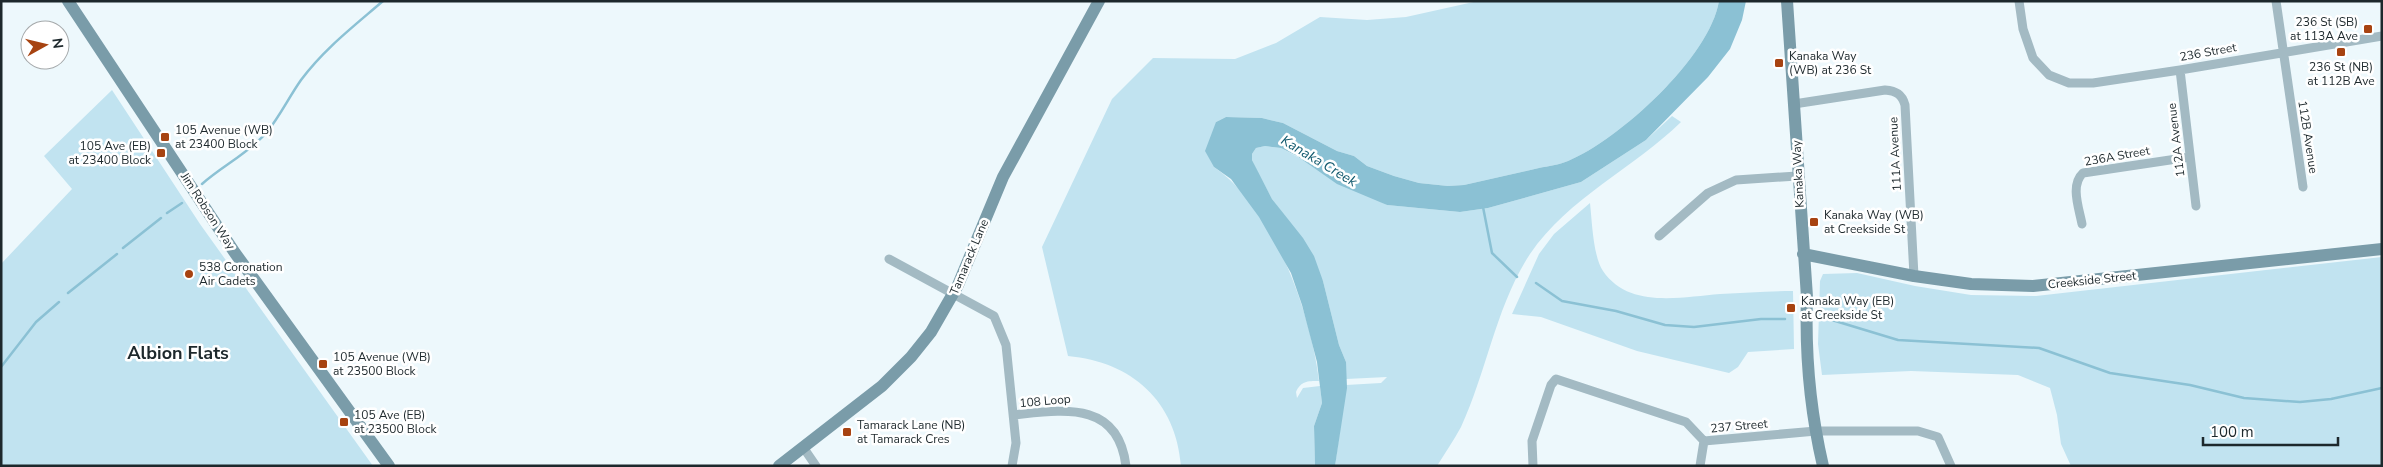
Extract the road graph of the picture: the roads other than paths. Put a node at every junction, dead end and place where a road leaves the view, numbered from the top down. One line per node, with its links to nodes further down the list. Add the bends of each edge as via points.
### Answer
1 (68, 1): 25 (street, Jim Robson Way, via 240,260)
2 (1099, 1): 20 (street, Tamarack Lane, via 1000,183)
3 (1788, 1): 9 (street, Kanaka Way)
4 (2019, 1): 8 (street, 236 Street, via 2027,46 2033,58 2059,80 2082,84)
5 (2276, 1): 7 (street, 112B Avenue)
6 (2382, 36): 7 (street, 236 Street)
7 (2282, 51): 8 (street, 236 Street); 12 (street, 112B Avenue)
8 (2180, 70): 10 (street, 112A Avenue)
9 (1794, 104): 11 (street, Kanaka Way); 19 (street, 111A Avenue, via 1885,90 1898,93 1905,105)
10 (2190, 157): 13 (street, 112A Avenue); 14 (street, 236A Street, via 2083,173 2076,190)
11 (1797, 176): 15 (street, via 1736,180 1708,193); 17 (street, Kanaka Way)
12 (2303, 187)
13 (2196, 206)
14 (2082, 224)
15 (1659, 236)
16 (2382, 249): 19 (street, Creekside Street, via 2033,286 1971,284)
17 (1803, 254): 19 (street, Creekside Street); 22 (street, Kanaka Way, via 1807,296 1805,342)
18 (889, 259): 20 (street)
19 (1914, 276)
20 (954, 293): 21 (street, via 994,316 1001,330 1006,345); 24 (street, Tamarack Lane, via 931,332 894,374)
21 (1014, 415): 28 (street, 108 Loop, via 1016,443); 29 (street, 108 Loop, via 1068,410 1091,414 1116,434 1124,450)
22 (1816, 431): 23 (street, 237 Street); 32 (street, Kanaka Way); 33 (street, 237 Street, via 1918,431 1938,437)
23 (1704, 441): 30 (street, 237 Street, via 1686,422 1556,379 1532,441); 31 (street)
24 (803, 447): 26 (street, Tamarack Lane); 27 (street)
25 (389, 466)
26 (779, 466)
27 (816, 466)
28 (1012, 466)
29 (1126, 466)
30 (1533, 466)
31 (1700, 466)
32 (1823, 466)
33 (1951, 466)

